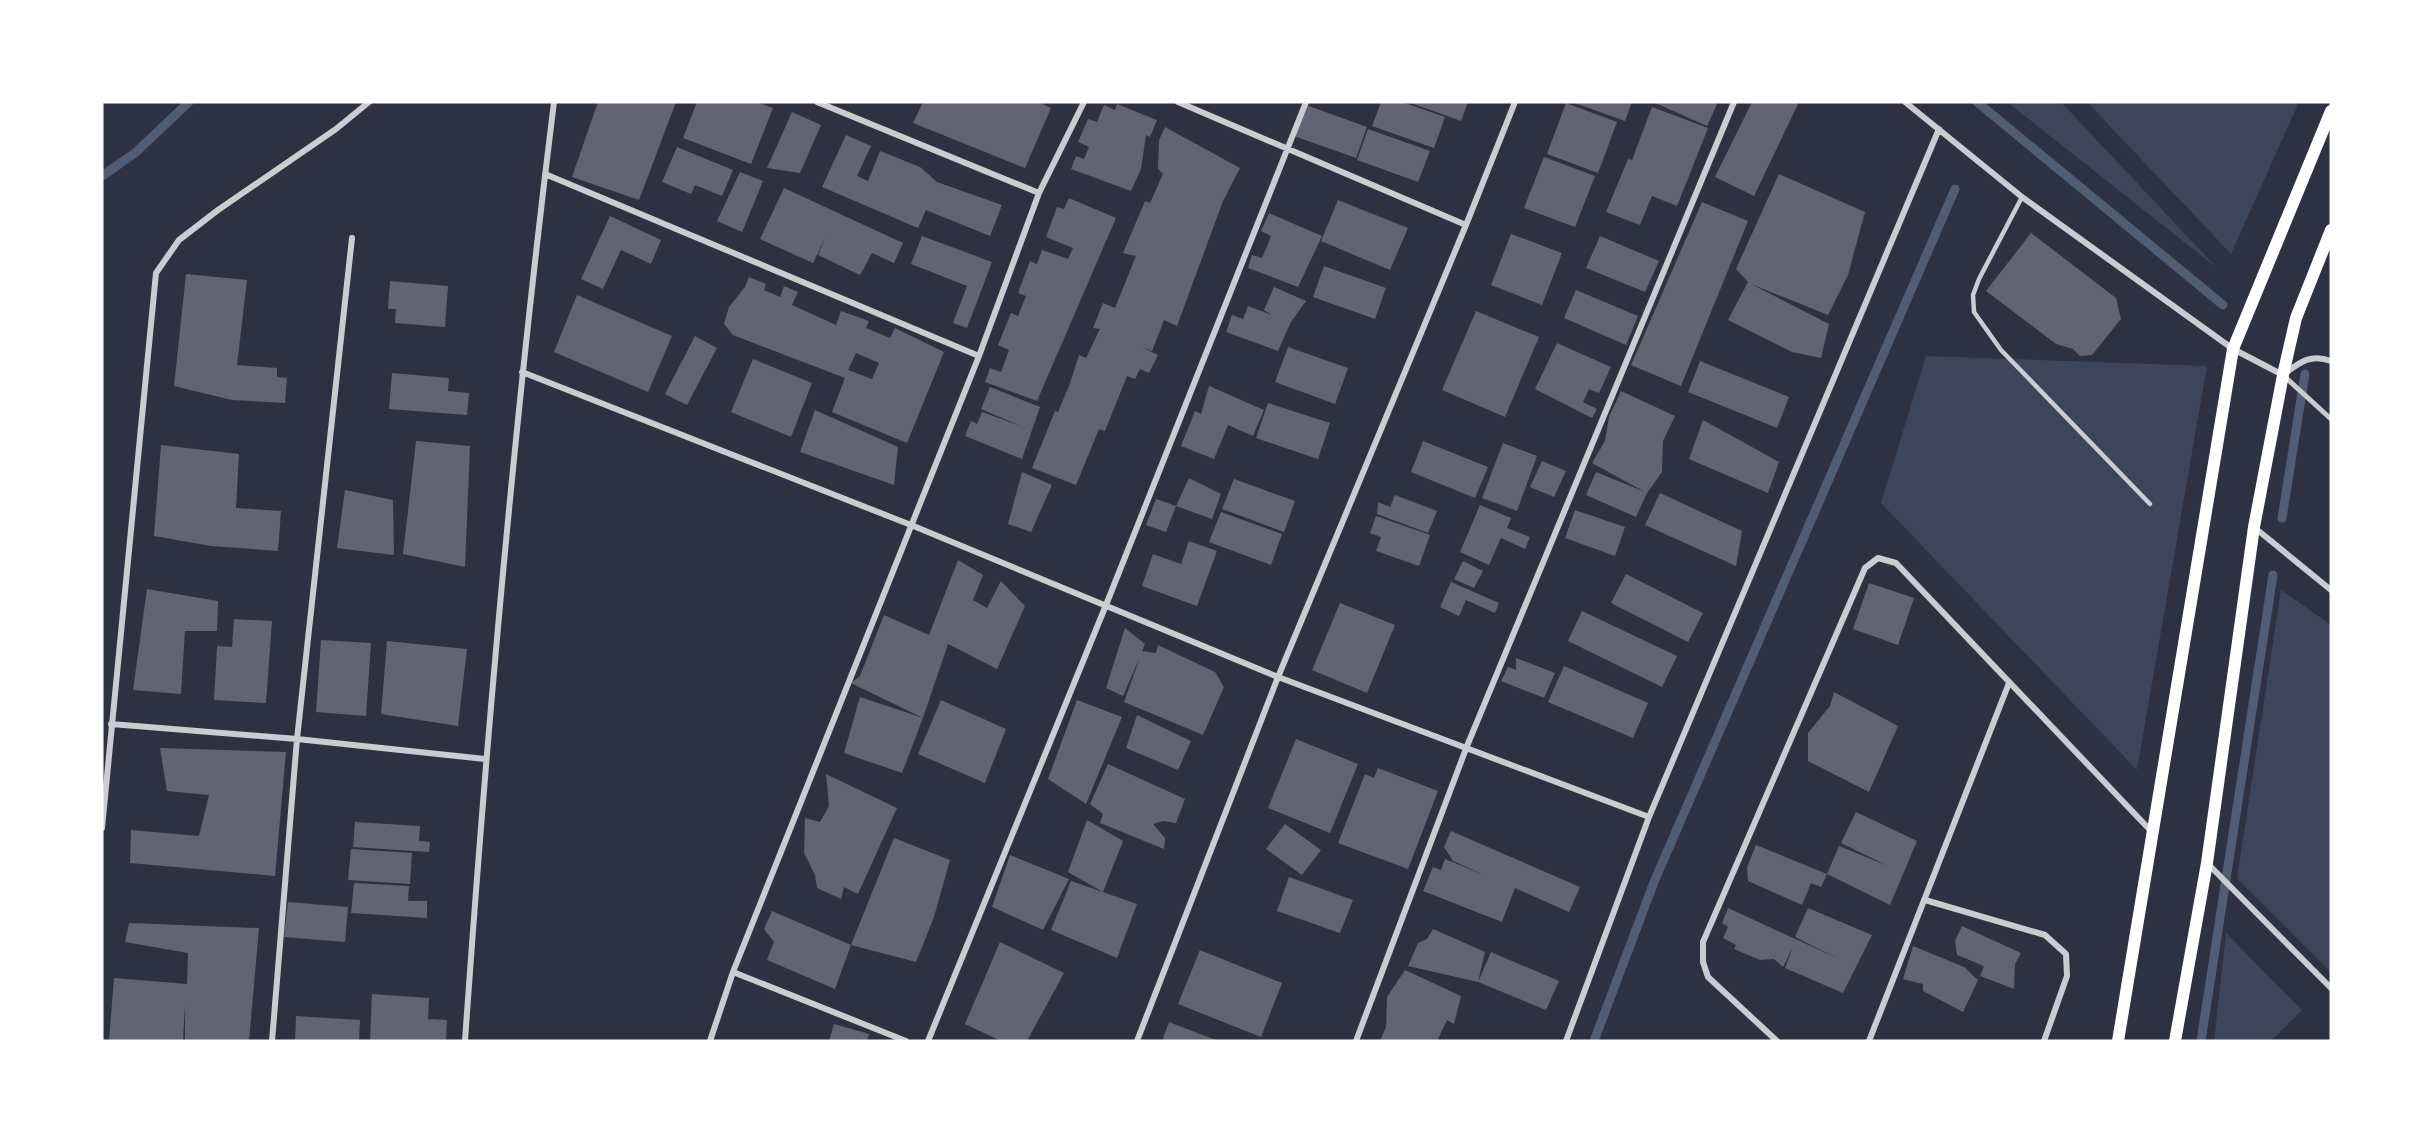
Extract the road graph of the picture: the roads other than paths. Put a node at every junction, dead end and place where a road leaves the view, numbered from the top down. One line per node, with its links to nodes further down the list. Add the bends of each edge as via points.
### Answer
1 (369, 102): 32 (street, via 179,240 156,273)
2 (554, 102): 13 (street)
3 (817, 102): 14 (street)
4 (1084, 102): 14 (street)
5 (1178, 102): 12 (street)
6 (1306, 102): 12 (street)
7 (1515, 102): 16 (street)
8 (1734, 102): 34 (street)
9 (1905, 102): 11 (street)
10 (2331, 111): 19 (main road)
11 (1939, 129): 15 (street); 36 (street)
12 (1287, 149): 16 (street); 29 (street)
13 (545, 174): 20 (street); 22 (street)
14 (1039, 193): 20 (street)
15 (2022, 197): 19 (street); 25 (lane, via 1979,279 1973,295 1974,312 2001,350)
16 (1466, 225): 30 (street)
17 (2331, 230): 23 (main road, via 2296,318)
18 (352, 238): 33 (street)
19 (2233, 349): 23 (street); 38 (main road)
20 (979, 356): 26 (street)
21 (2331, 361): 23 (street, via 2320,357 2305,359)
22 (522, 372): 26 (street); 35 (street)
23 (2283, 375): 24 (street); 27 (main road)
24 (2331, 418)
25 (2150, 504)
26 (911, 525): 29 (street); 41 (street)
27 (2254, 527): 28 (street); 39 (main road)
28 (2331, 590)
29 (1106, 605): 30 (street); 47 (street)
30 (1278, 677): 34 (street); 48 (street)
31 (2009, 683): 38 (street); 40 (street); 51 (street, via 1896,563 1878,558 1865,568 1703,942 1708,977)
32 (111, 724): 33 (street); 37 (street)
33 (297, 739): 35 (street); 43 (street)
34 (1467, 746): 36 (street); 49 (street)
35 (484, 759): 44 (street)
36 (1649, 817): 50 (street)
37 (102, 828)
38 (2151, 831): 54 (main road)
39 (2207, 863): 42 (street); 55 (main road)
40 (1924, 900): 52 (street); 53 (street, via 2045,935 2066,954 2067,976)
41 (733, 972): 45 (street); 46 (street)
42 (2331, 988)
43 (272, 1041)
44 (465, 1041)
45 (710, 1041)
46 (906, 1041)
47 (927, 1041)
48 (1137, 1041)
49 (1356, 1041)
50 (1566, 1041)
51 (1777, 1041)
52 (1869, 1041)
53 (2044, 1041)
54 (2118, 1041)
55 (2175, 1041)

